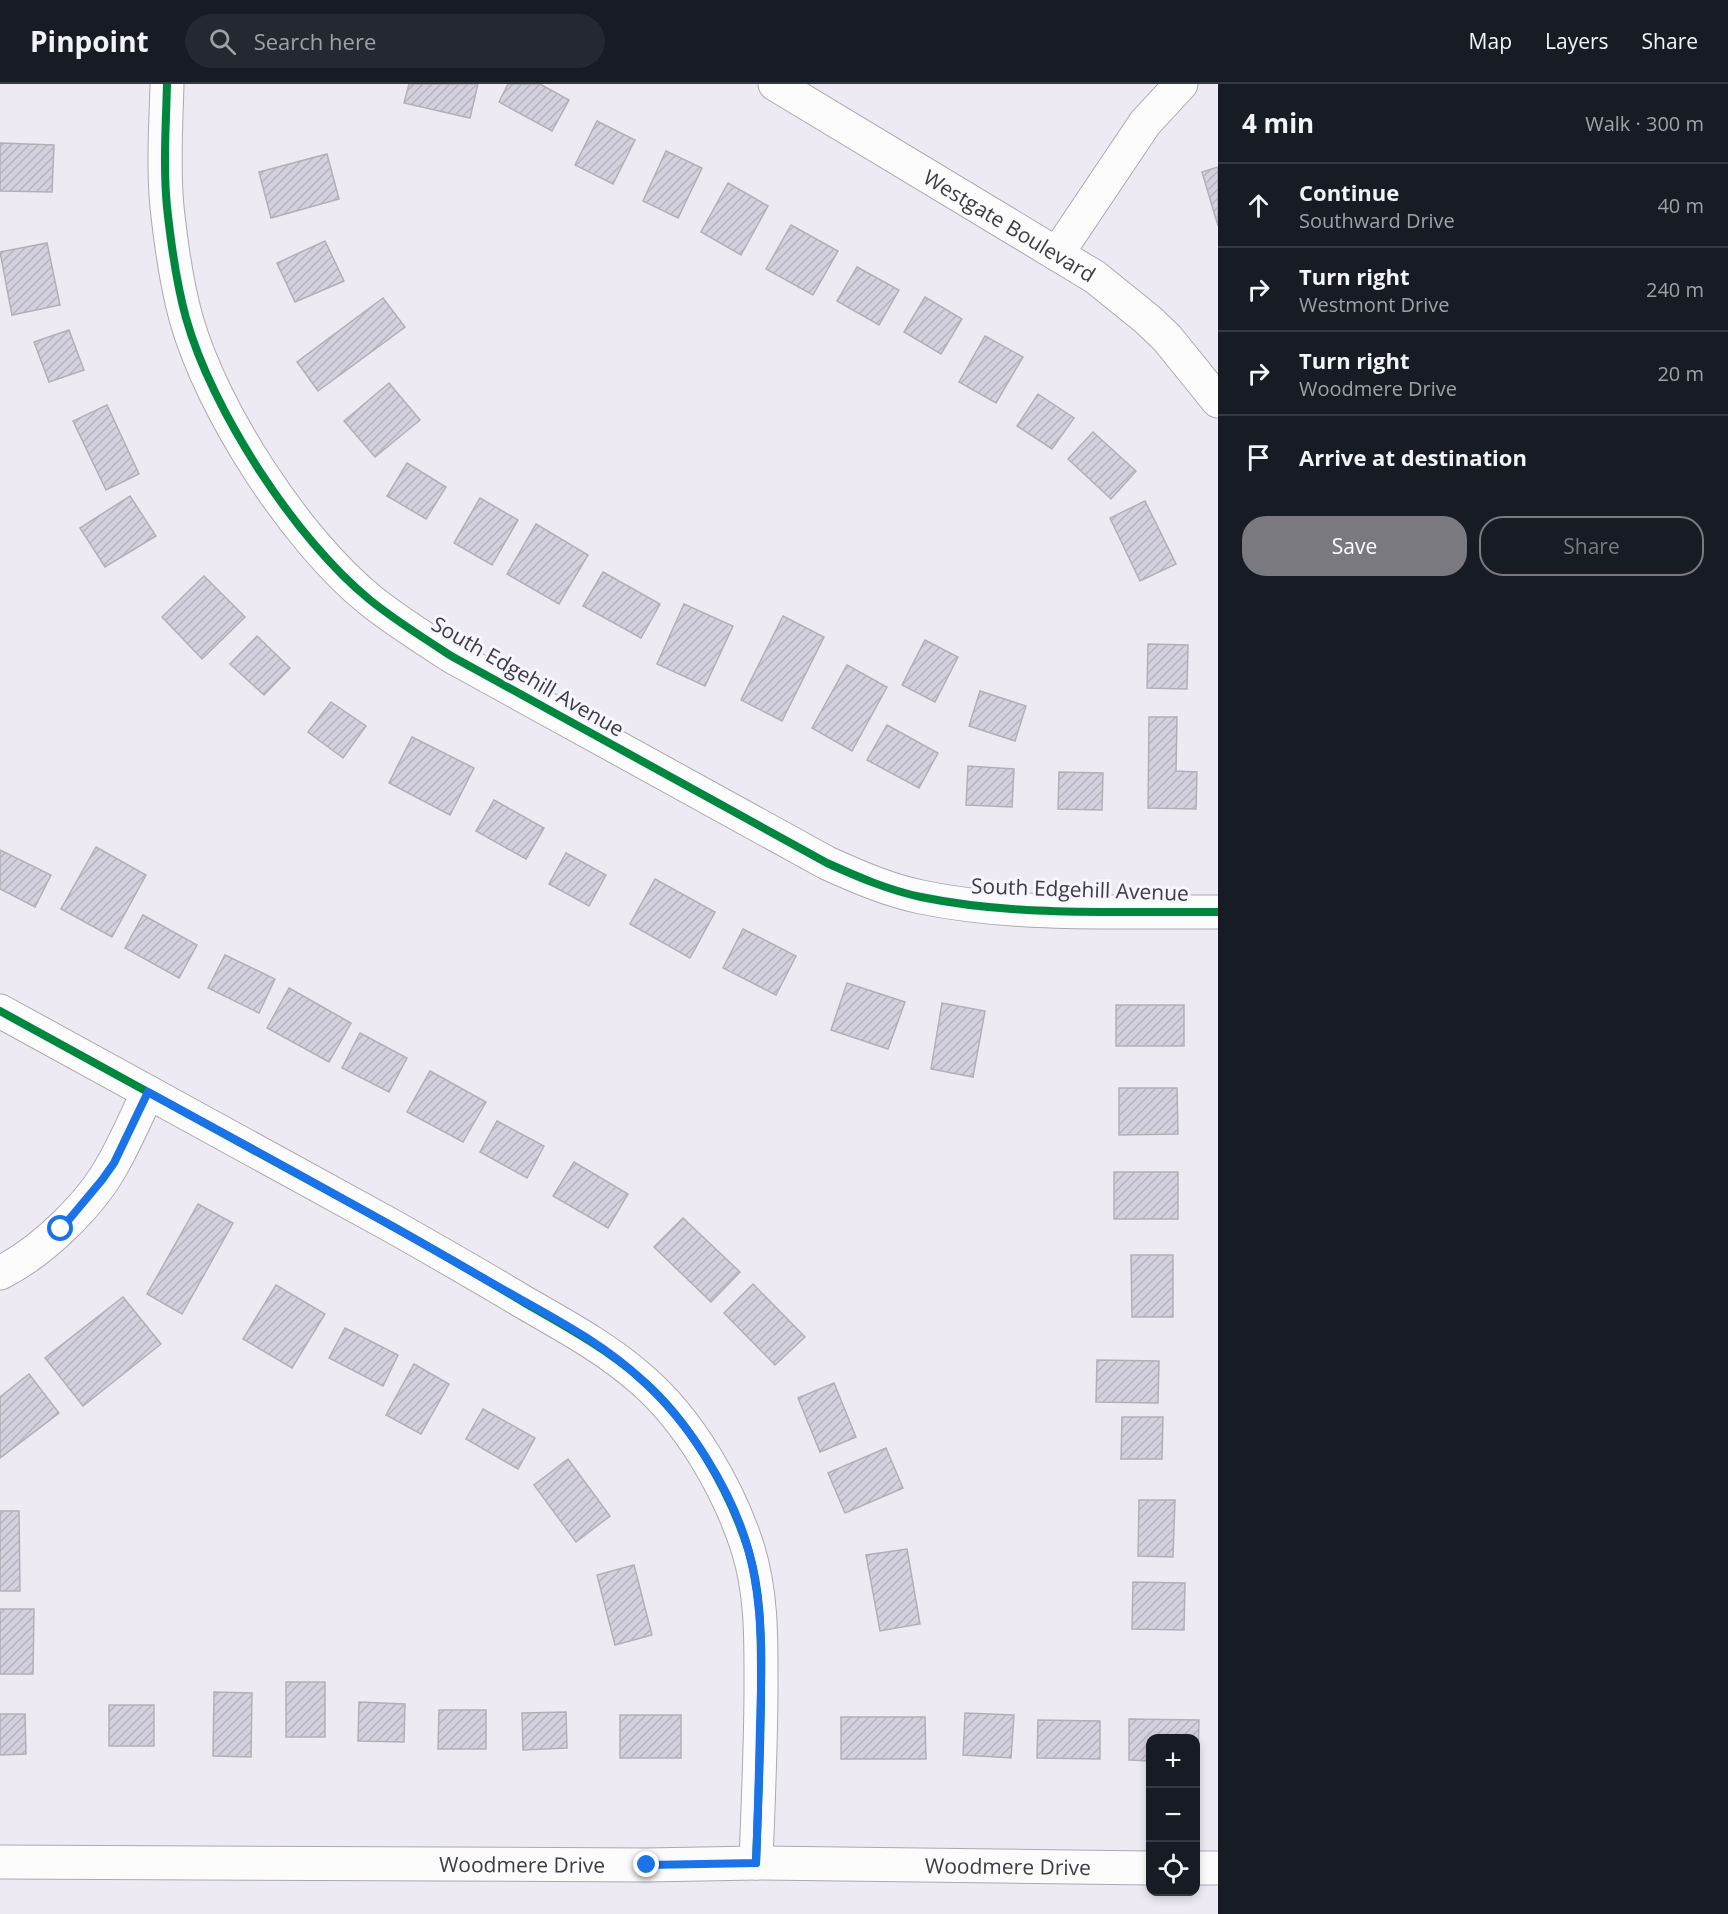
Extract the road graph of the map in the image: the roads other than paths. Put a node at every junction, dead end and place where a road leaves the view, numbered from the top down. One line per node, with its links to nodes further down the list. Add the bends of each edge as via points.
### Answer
1 (167, 84): 6 (street, South Edgehill Avenue, via 167,204 186,318 197,349 220,403 258,468 301,528 369,599 453,657 862,879 922,897 991,907)
2 (775, 84): 4 (street, Westgate Boulevard)
3 (1181, 84): 4 (street, via 1139,132)
4 (1057, 254): 5 (street, Westgate Boulevard, via 1095,277 1147,319)
5 (1218, 401)
6 (1218, 912)
7 (0, 1011): 8 (street)
8 (148, 1092): 9 (street, via 102,1180 61,1229 20,1263); 11 (street, via 422,1243 609,1353 657,1395 692,1437 739,1522 758,1592 761,1696)
9 (0, 1273)
10 (0, 1862): 11 (street, Woodmere Drive)
11 (756, 1863): 12 (street, Woodmere Drive)
12 (1146, 1868)
13 (1200, 1868): 14 (street)
14 (1218, 1868)

